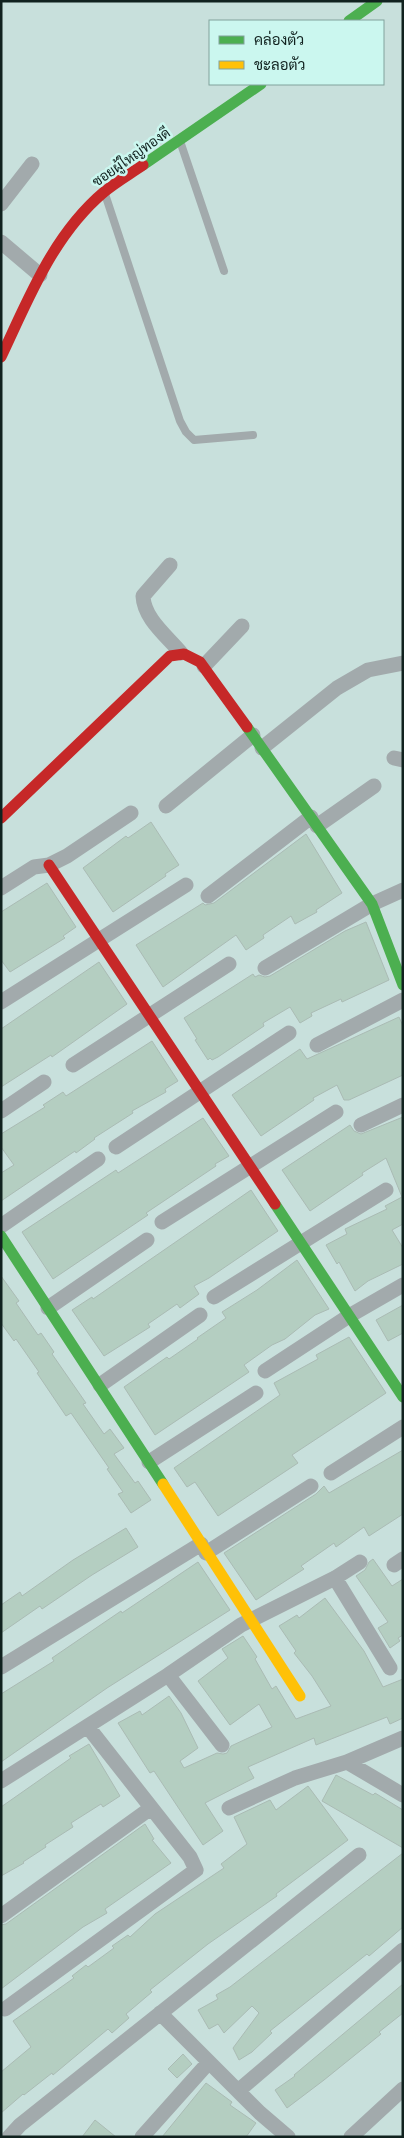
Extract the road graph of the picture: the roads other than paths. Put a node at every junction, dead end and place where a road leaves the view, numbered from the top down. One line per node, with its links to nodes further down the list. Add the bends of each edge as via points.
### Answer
1 (377, 1): 2 (street)
2 (350, 20)
3 (260, 85): 4 (street, ซอยผู้ใหญ่ทองดี)
4 (180, 141): 6 (street, ซอยผู้ใหญ่ทองดี); 9 (lane)
5 (32, 164): 7 (street)
6 (104, 192): 10 (street, ซอยผู้ใหญ่ทองดี, via 68,229); 12 (lane, via 186,432 194,440)
7 (1, 204)
8 (1, 242): 10 (street)
9 (224, 271)
10 (40, 275): 11 (street, ซอยผู้ใหญ่ทองดี)
11 (1, 357)
12 (253, 435)
13 (170, 565): 15 (street, via 142,596 143,606)
14 (242, 626): 17 (street)
15 (181, 652): 17 (street, via 194,656); 23 (street, via 170,656)
16 (403, 663): 19 (street, via 368,670 337,688)
17 (204, 666): 18 (street)
18 (253, 735): 19 (street); 21 (street)
19 (262, 748): 24 (street)
20 (374, 786): 24 (street)
21 (166, 806)
22 (131, 813): 25 (street)
23 (1, 818)
24 (314, 822): 29 (street); 30 (street)
25 (49, 865): 27 (street, via 34,866); 31 (street)
26 (186, 885): 31 (street)
27 (1, 888)
28 (403, 890): 30 (street)
29 (208, 896)
30 (372, 904): 33 (street); 34 (street)
31 (99, 939): 36 (street); 37 (street)
32 (229, 964): 37 (street)
33 (265, 968)
34 (403, 985)
35 (403, 1000): 39 (street)
36 (1, 1002)
37 (149, 1016): 40 (street); 42 (street)
38 (289, 1033): 42 (street)
39 (317, 1045)
40 (73, 1065)
41 (44, 1082): 44 (street)
42 (200, 1091): 47 (street); 49 (street)
43 (403, 1105): 46 (street)
44 (1, 1111)
45 (336, 1112): 49 (street)
46 (361, 1125)
47 (116, 1147)
48 (98, 1159): 52 (street)
49 (250, 1167): 51 (street); 55 (street)
50 (386, 1190): 55 (street)
51 (162, 1222)
52 (1, 1226)
53 (1, 1236): 58 (street)
54 (147, 1240): 58 (street)
55 (300, 1243): 57 (street); 60 (street)
56 (403, 1285): 60 (street)
57 (214, 1297)
58 (48, 1308): 62 (street)
59 (200, 1315): 62 (street)
60 (349, 1316): 61 (street); 64 (street)
61 (265, 1371)
62 (100, 1384): 66 (street)
63 (256, 1393): 66 (street)
64 (403, 1397)
65 (403, 1427): 67 (street)
66 (149, 1462): 69 (street)
67 (331, 1473)
68 (311, 1486): 69 (street)
69 (204, 1548): 72 (street); 73 (street)
70 (360, 1562): 71 (street)
71 (336, 1578): 72 (street); 74 (street)
72 (251, 1621): 75 (street); 76 (street)
73 (1, 1667)
74 (390, 1668)
75 (168, 1675): 77 (street); 79 (street)
76 (300, 1696)
77 (88, 1727): 81 (street); 83 (street)
78 (403, 1738): 80 (street)
79 (222, 1745)
80 (347, 1762): 82 (street); 84 (street, via 295,1778)
81 (1, 1781)
82 (403, 1795)
83 (151, 1808): 86 (street); 88 (street, via 190,1856 196,1870)
84 (230, 1808)
85 (359, 1855): 89 (street)
86 (1, 1916)
87 (403, 1950): 92 (street)
88 (5, 2009)
89 (160, 2013): 90 (street); 94 (street)
90 (209, 2062): 92 (street); 95 (street)
91 (403, 2088): 96 (street)
92 (238, 2091): 93 (street)
93 (279, 2134)
94 (9, 2137)
95 (142, 2137)
96 (350, 2137)

